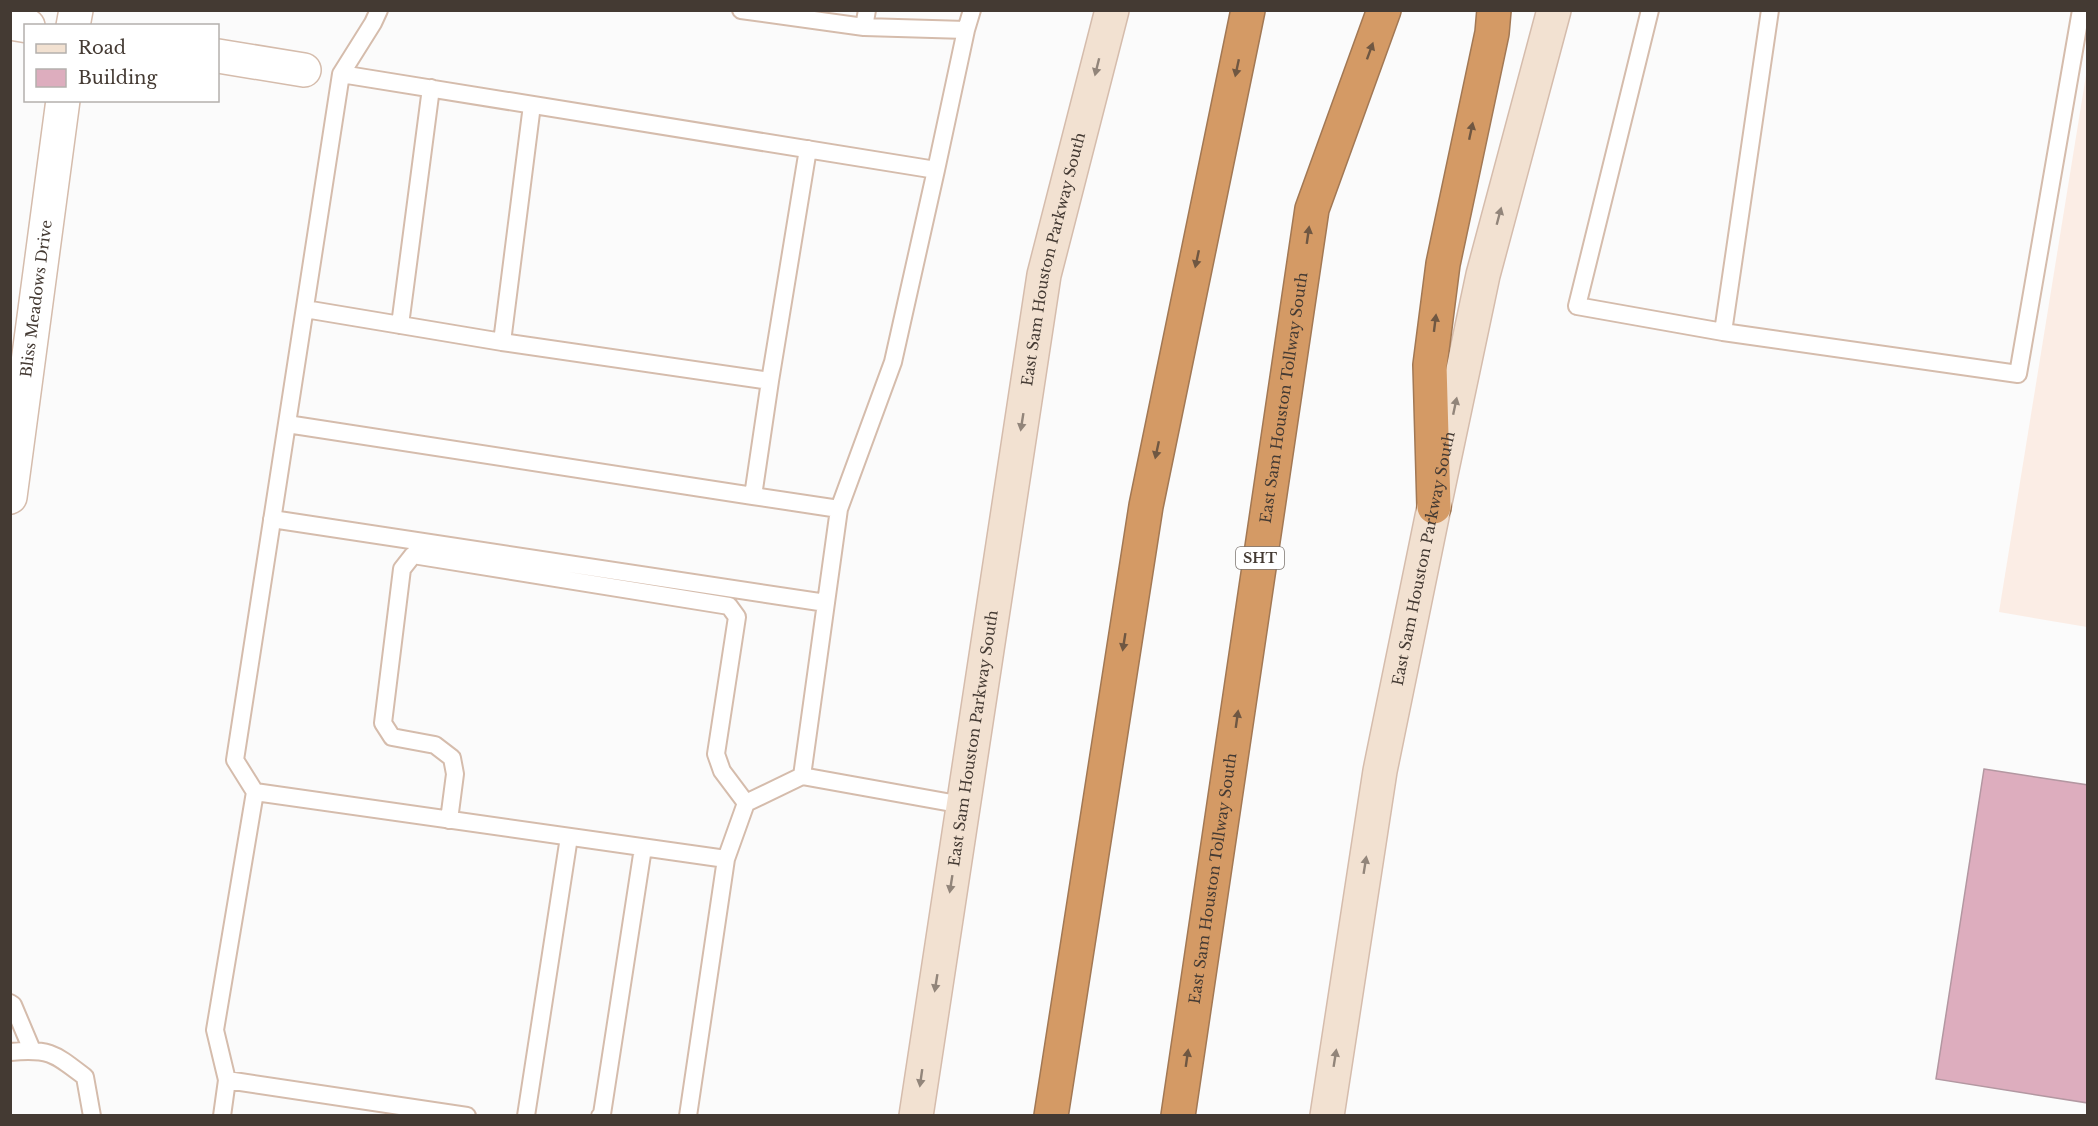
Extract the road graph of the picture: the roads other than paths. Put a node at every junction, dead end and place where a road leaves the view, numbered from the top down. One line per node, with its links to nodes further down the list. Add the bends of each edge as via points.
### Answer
1 (379, 10): 16 (lane)
2 (741, 10): 12 (lane)
3 (972, 10): 13 (lane)
4 (1112, 10): 37 (main road, East Sam Houston Parkway South, one-way to 37, via 1044,275)
5 (1248, 10): 46 (highway, one-way to 46, via 1146,506)
6 (1384, 10): 54 (highway, East Sam Houston Tollway South / SHT, one-way to 6, via 1312,209)
7 (1494, 10): 30 (highway, one-way to 7, via 1431,354 1443,264)
8 (1554, 10): 30 (main road, East Sam Houston Parkway South, one-way to 8, via 1484,275)
9 (1650, 10): 24 (lane, via 1577,306)
10 (1770, 10): 24 (lane)
11 (2081, 10): 24 (lane, via 2018,374)
12 (866, 19): 13 (lane)
13 (966, 30): 21 (lane)
14 (219, 56): 15 (street)
15 (304, 70)
16 (341, 74): 17 (lane); 22 (lane)
17 (431, 88): 19 (lane); 23 (lane)
18 (63, 102): 28 (street, Bliss Meadows Drive)
19 (532, 105): 20 (lane); 25 (lane)
20 (808, 149): 21 (lane); 26 (lane)
21 (936, 170): 31 (lane, via 893,362)
22 (305, 309): 23 (lane); 27 (lane)
23 (400, 325): 25 (lane)
24 (1723, 332)
25 (502, 342): 26 (lane)
26 (770, 381): 29 (lane)
27 (287, 424): 29 (lane); 32 (lane)
28 (11, 495)
29 (753, 496): 31 (lane)
30 (1434, 507): 55 (main road, East Sam Houston Parkway South, one-way to 30, via 1380,771)
31 (839, 509): 33 (lane)
32 (272, 519): 33 (lane); 35 (lane, via 235,760)
33 (825, 603): 34 (lane)
34 (802, 776): 36 (lane); 37 (lane)
35 (255, 792): 38 (lane); 45 (lane, via 215,1030)
36 (746, 803): 38 (lane, via 722,771 716,754 737,617 729,606 413,555 402,569 382,723 392,737 435,745 452,758 455,774); 41 (lane)
37 (963, 805): 47 (main road, East Sam Houston Parkway South, one-way to 47)
38 (449, 820): 39 (lane)
39 (569, 837): 40 (lane); 51 (lane)
40 (643, 848): 41 (lane); 52 (lane)
41 (726, 859): 53 (lane)
42 (10, 1003): 43 (lane)
43 (32, 1050): 44 (lane); 48 (lane, via 55,1054 86,1077)
44 (10, 1052)
45 (227, 1080): 49 (lane); 50 (lane)
46 (1052, 1110)
47 (916, 1115)
48 (92, 1116)
49 (222, 1116)
50 (467, 1116)
51 (526, 1116)
52 (600, 1116)
53 (688, 1116)
54 (1178, 1116)
55 (1327, 1116)

